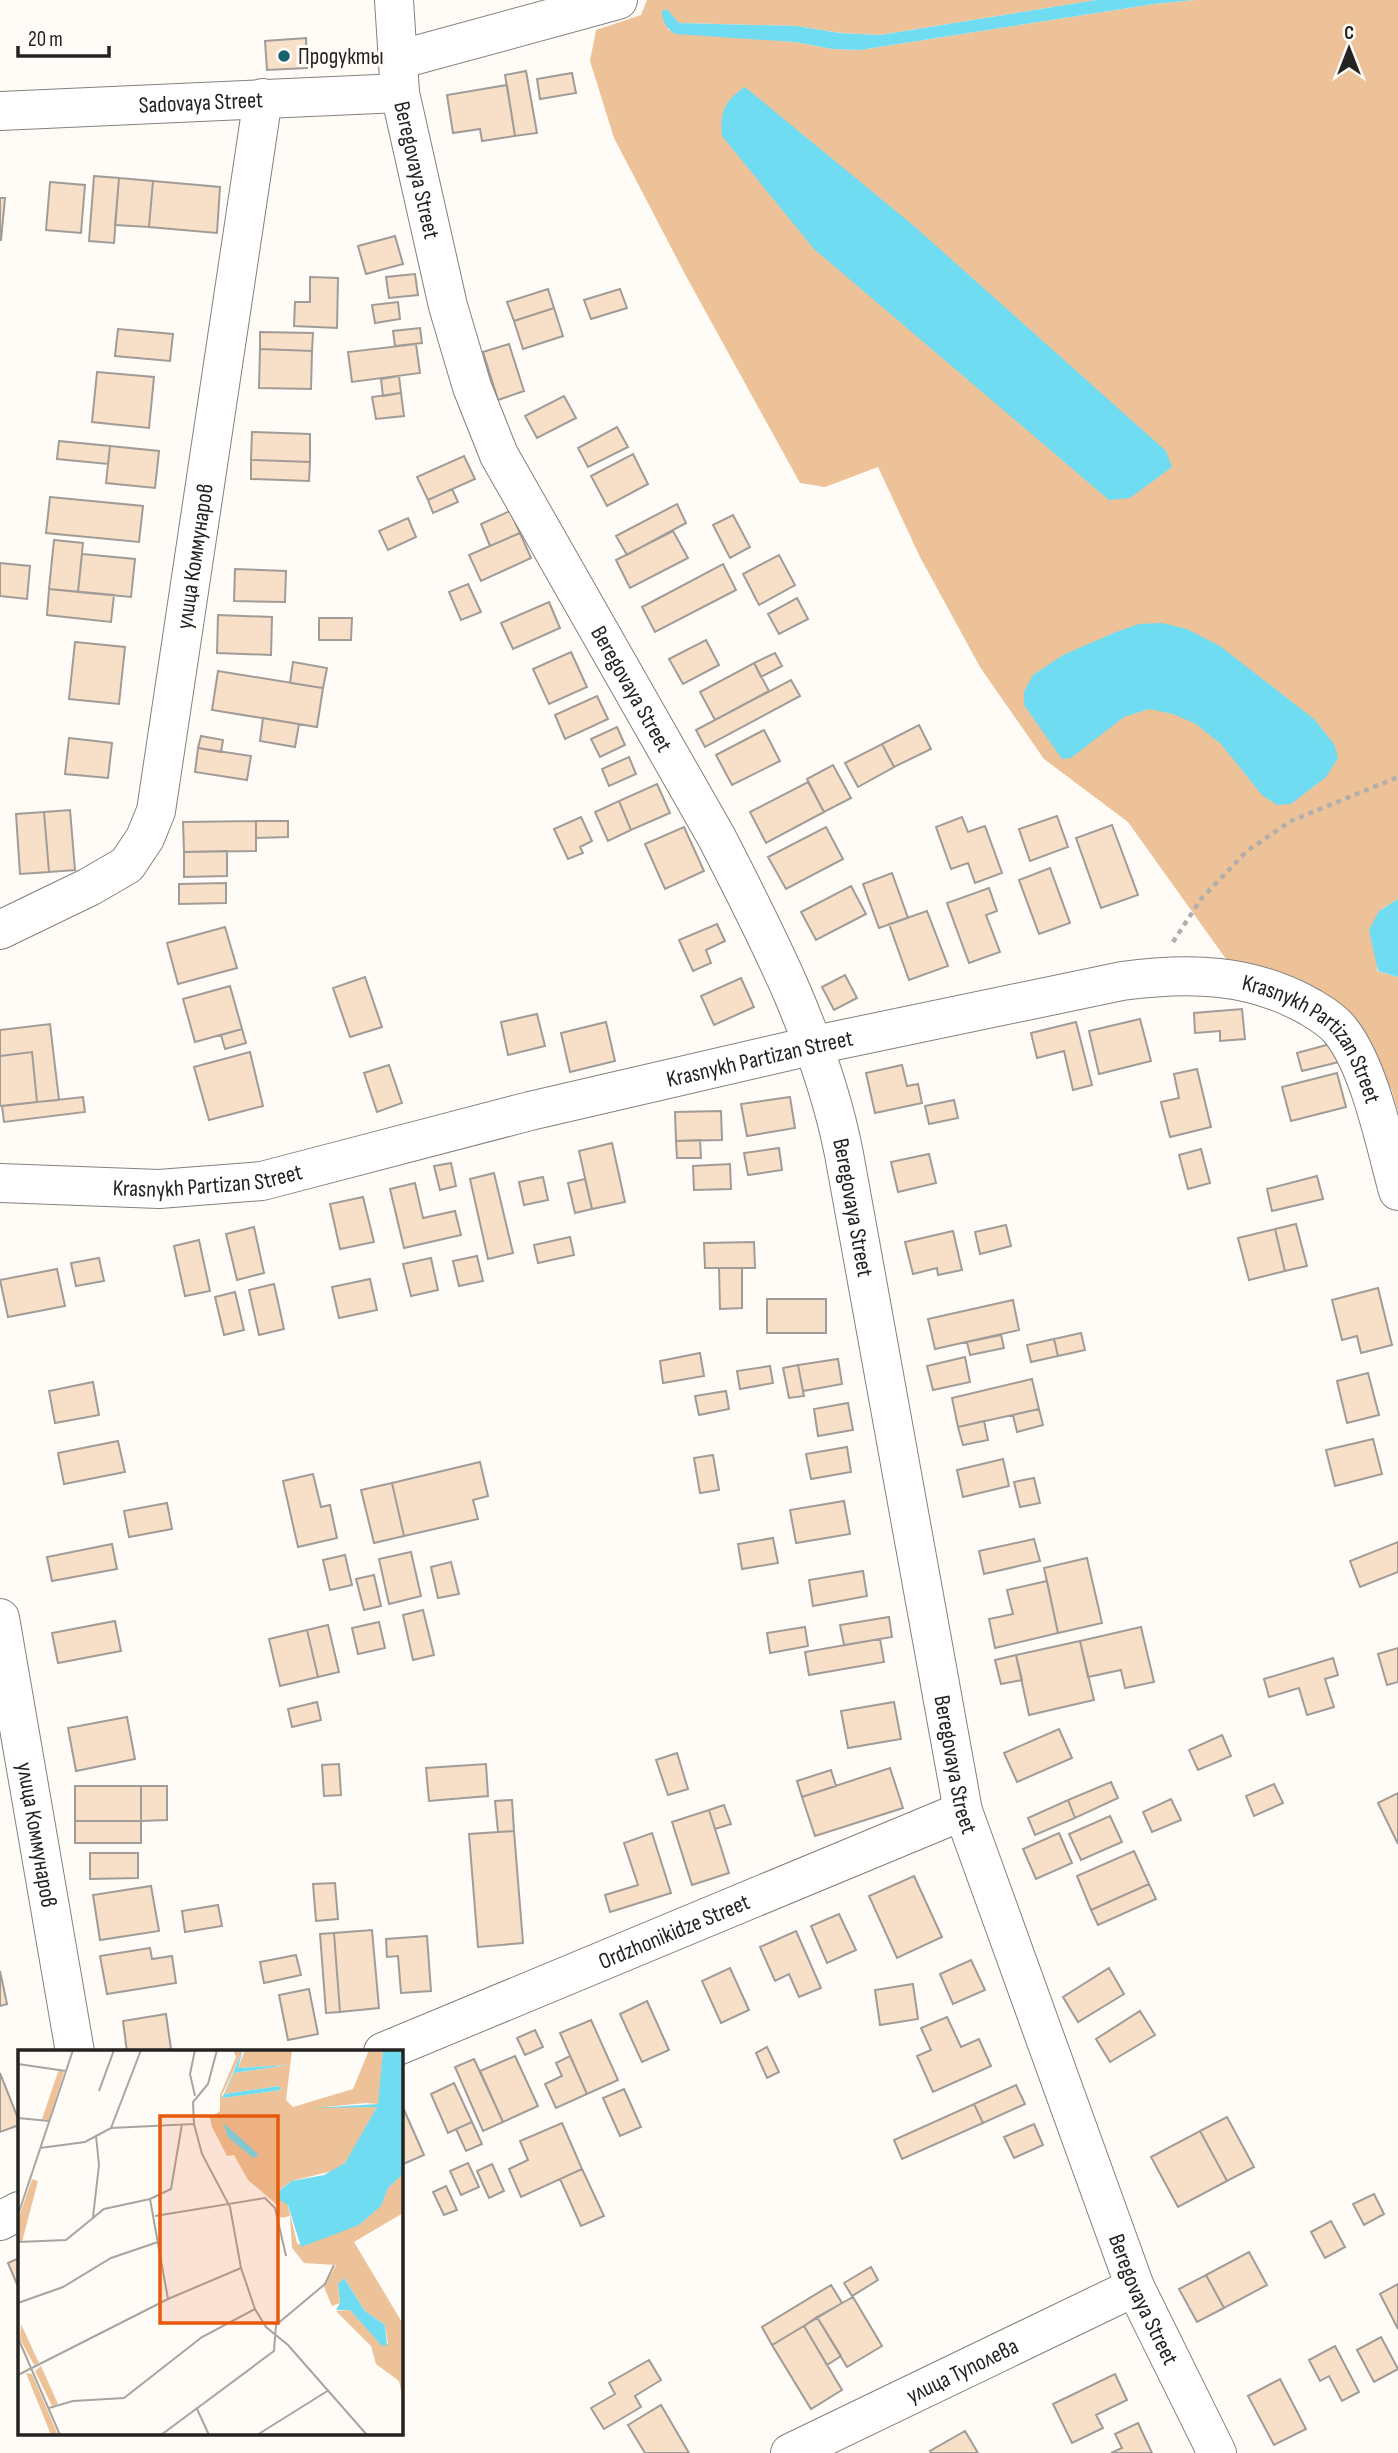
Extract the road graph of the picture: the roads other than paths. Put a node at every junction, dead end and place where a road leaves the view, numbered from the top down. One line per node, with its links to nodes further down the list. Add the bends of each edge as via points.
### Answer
1 (394, 0): 3 (street, Beregovaya Street)
2 (618, 0): 3 (street, Sadovaya Street)
3 (399, 76): 4 (street, Sadovaya Street); 7 (street, Beregovaya Street, via 448,306 472,387 499,455 717,838)
4 (263, 98): 5 (street, Sadovaya Street); 6 (street, улица Коммунаров, via 156,811 127,865)
5 (0, 111)
6 (0, 930)
7 (815, 1045): 8 (street, Krasnykh Partizan Street, via 530,1111 262,1181 159,1189); 9 (street, Krasnykh Partizan Street, via 1134,979 1202,975 1245,981 1297,1000 1339,1029 1355,1054 1369,1091); 11 (street, Beregovaya Street, via 844,1154)
8 (0, 1183)
9 (1398, 1191)
10 (0, 1618): 12 (street, улица Коммунаров)
11 (963, 1811): 13 (street, Ordzhonikidze Street); 16 (street, Beregovaya Street)
12 (75, 2050)
13 (388, 2050)
14 (18, 2212): 15 (street)
15 (0, 2221)
16 (1135, 2287): 17 (street, улица Туполева); 18 (street, Beregovaya Street)
17 (789, 2453)
18 (1217, 2453)

